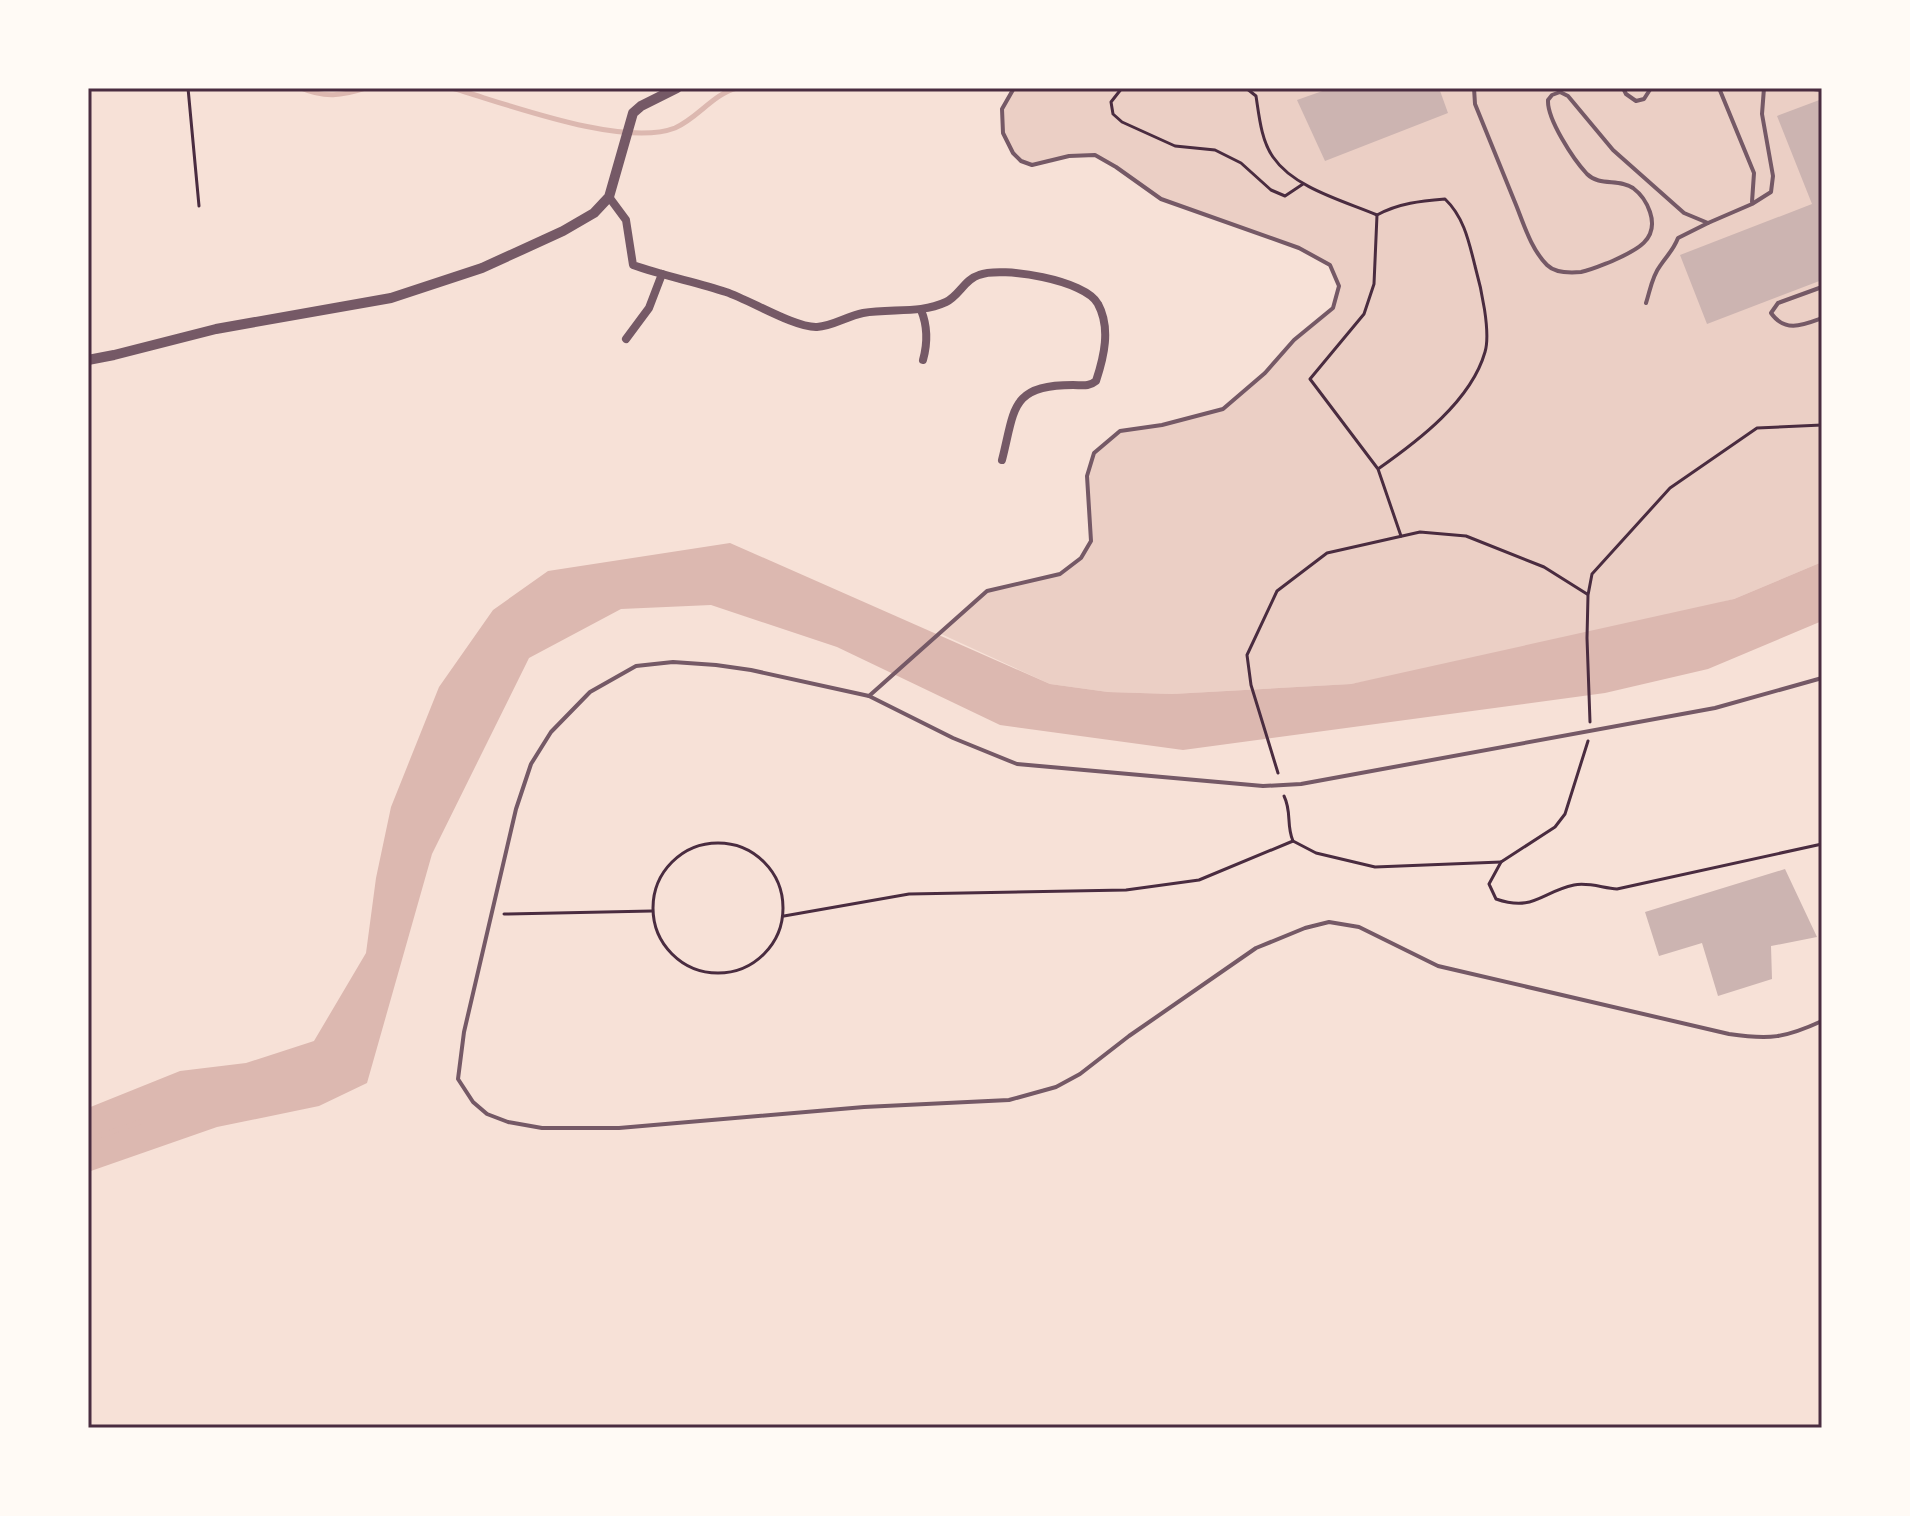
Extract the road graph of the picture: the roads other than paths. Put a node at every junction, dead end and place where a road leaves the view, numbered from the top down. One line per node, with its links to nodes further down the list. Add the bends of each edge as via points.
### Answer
1 (677, 88): 10 (street, via 636,109)
2 (1014, 88): 23 (lane, via 1002,109 1003,133 1021,161 1032,165 1095,155 1161,199 1299,248 1330,265 1339,286 1333,308 1223,409 1120,431 1094,453 1087,476 1091,541 1081,558 1060,574 987,591)
3 (1474, 88): 12 (lane, via 1475,104 1525,228 1555,270 1591,270 1634,251 1650,234 1652,218 1632,188 1600,182 1586,173 1549,114 1548,100 1560,92 1613,150 1684,213)
4 (1623, 88): 5 (lane, via 1636,101)
5 (1651, 88)
6 (1719, 88): 11 (lane, via 1754,173)
7 (1764, 88): 11 (lane, via 1762,114 1773,176 1771,192)
8 (1805, 88): 9 (lane)
9 (1822, 90)
10 (609, 197): 13 (street, via 626,220 632,264); 19 (street, via 563,231 420,290)
11 (1752, 204): 12 (lane)
12 (1708, 223): 15 (lane, via 1678,238 1659,267)
13 (662, 274): 16 (street, via 728,293 806,326 830,325 860,313); 18 (street, via 649,308)
14 (1822, 287): 17 (lane, via 1778,303 1771,313 1779,324 1791,327)
15 (1646, 303)
16 (921, 310): 20 (street, via 927,336); 21 (street, via 950,300 977,275 994,272 1066,283 1098,303 1106,334 1096,381 1042,387 1025,395 1011,416)
17 (1822, 318)
18 (626, 339)
19 (88, 360)
20 (923, 360)
21 (1002, 460)
22 (1822, 678): 23 (lane, via 1715,708 1590,733 1280,785 1017,764)
23 (869, 696): 24 (lane, via 751,670 673,662 636,666 590,692 551,732 531,764 516,809 464,1032 458,1079 473,1102 508,1122 542,1128 619,1128 1009,1100 1080,1074 1256,948 1329,922 1359,927 1438,966 1729,1034 1789,1036)
24 (1822, 1021)

